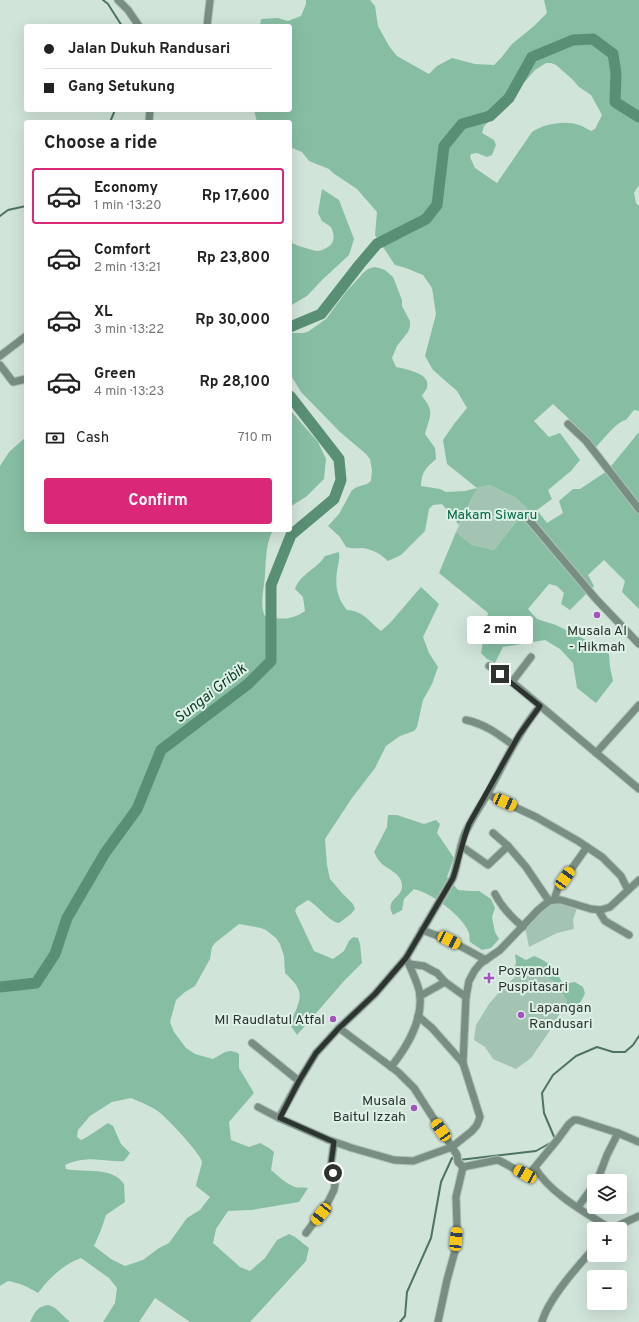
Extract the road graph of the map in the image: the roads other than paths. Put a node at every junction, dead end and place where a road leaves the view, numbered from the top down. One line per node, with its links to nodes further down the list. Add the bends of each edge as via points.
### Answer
1 (118, 0): 3 (street)
2 (210, 0): 4 (street)
3 (138, 24)
4 (207, 24)
5 (24, 338): 6 (street)
6 (0, 356)
7 (0, 365): 8 (street, via 13,382)
8 (24, 379)
9 (568, 424): 10 (street, via 586,441)
10 (639, 509)
11 (525, 515): 12 (street, via 596,599)
12 (639, 644)
13 (531, 657): 15 (street)
14 (489, 666): 15 (street)
15 (512, 682): 17 (street)
16 (639, 705): 20 (street)
17 (540, 706): 19 (street); 20 (street)
18 (466, 720): 19 (street, via 488,727)
19 (513, 745): 22 (street)
20 (596, 753): 21 (street)
21 (639, 789)
22 (487, 794): 24 (street, via 469,824); 26 (street, via 536,817)
23 (492, 833): 25 (street)
24 (461, 846): 25 (street, via 488,865); 33 (street, via 458,865 447,891)
25 (508, 846): 30 (street)
26 (587, 847): 28 (street, via 614,868); 30 (street)
27 (639, 880): 28 (street)
28 (628, 890): 31 (street, via 610,908)
29 (495, 894): 32 (street, via 507,913)
30 (552, 900): 31 (street); 32 (street)
31 (601, 910): 34 (street, via 605,921)
32 (523, 926): 35 (street, via 500,950)
33 (422, 930): 35 (street, via 449,940); 36 (street)
34 (629, 935)
35 (486, 960): 39 (street, via 478,965 472,974)
36 (407, 961): 37 (street, via 437,973); 38 (street); 41 (street)
37 (445, 982): 38 (street); 39 (street)
38 (420, 996): 40 (street)
39 (466, 997): 43 (street)
40 (418, 1016): 43 (street); 44 (street, via 406,1045)
41 (339, 1028): 44 (street); 45 (street, via 316,1053)
42 (252, 1043): 45 (street)
43 (463, 1063): 51 (street, via 480,1118 472,1131)
44 (391, 1066): 51 (street, via 414,1088)
45 (299, 1081): 47 (street)
46 (258, 1107): 47 (street)
47 (280, 1118): 49 (street)
48 (618, 1133): 50 (street); 53 (street, via 574,1120 568,1124); 54 (street)
49 (334, 1142): 51 (street, via 394,1160 413,1161); 60 (street, via 331,1164 334,1190 326,1206)
50 (639, 1142)
51 (452, 1147): 52 (street)
52 (460, 1162): 53 (street, via 497,1160 525,1174); 62 (street, via 456,1197 458,1226 455,1251)
53 (535, 1168): 56 (street, via 558,1192)
54 (600, 1174)
55 (587, 1194): 56 (street)
56 (578, 1207): 58 (street)
57 (639, 1216): 59 (street)
58 (600, 1222)
59 (626, 1222)
60 (306, 1233)
61 (587, 1257): 63 (street, via 548,1306)
62 (438, 1322)
63 (542, 1322)

